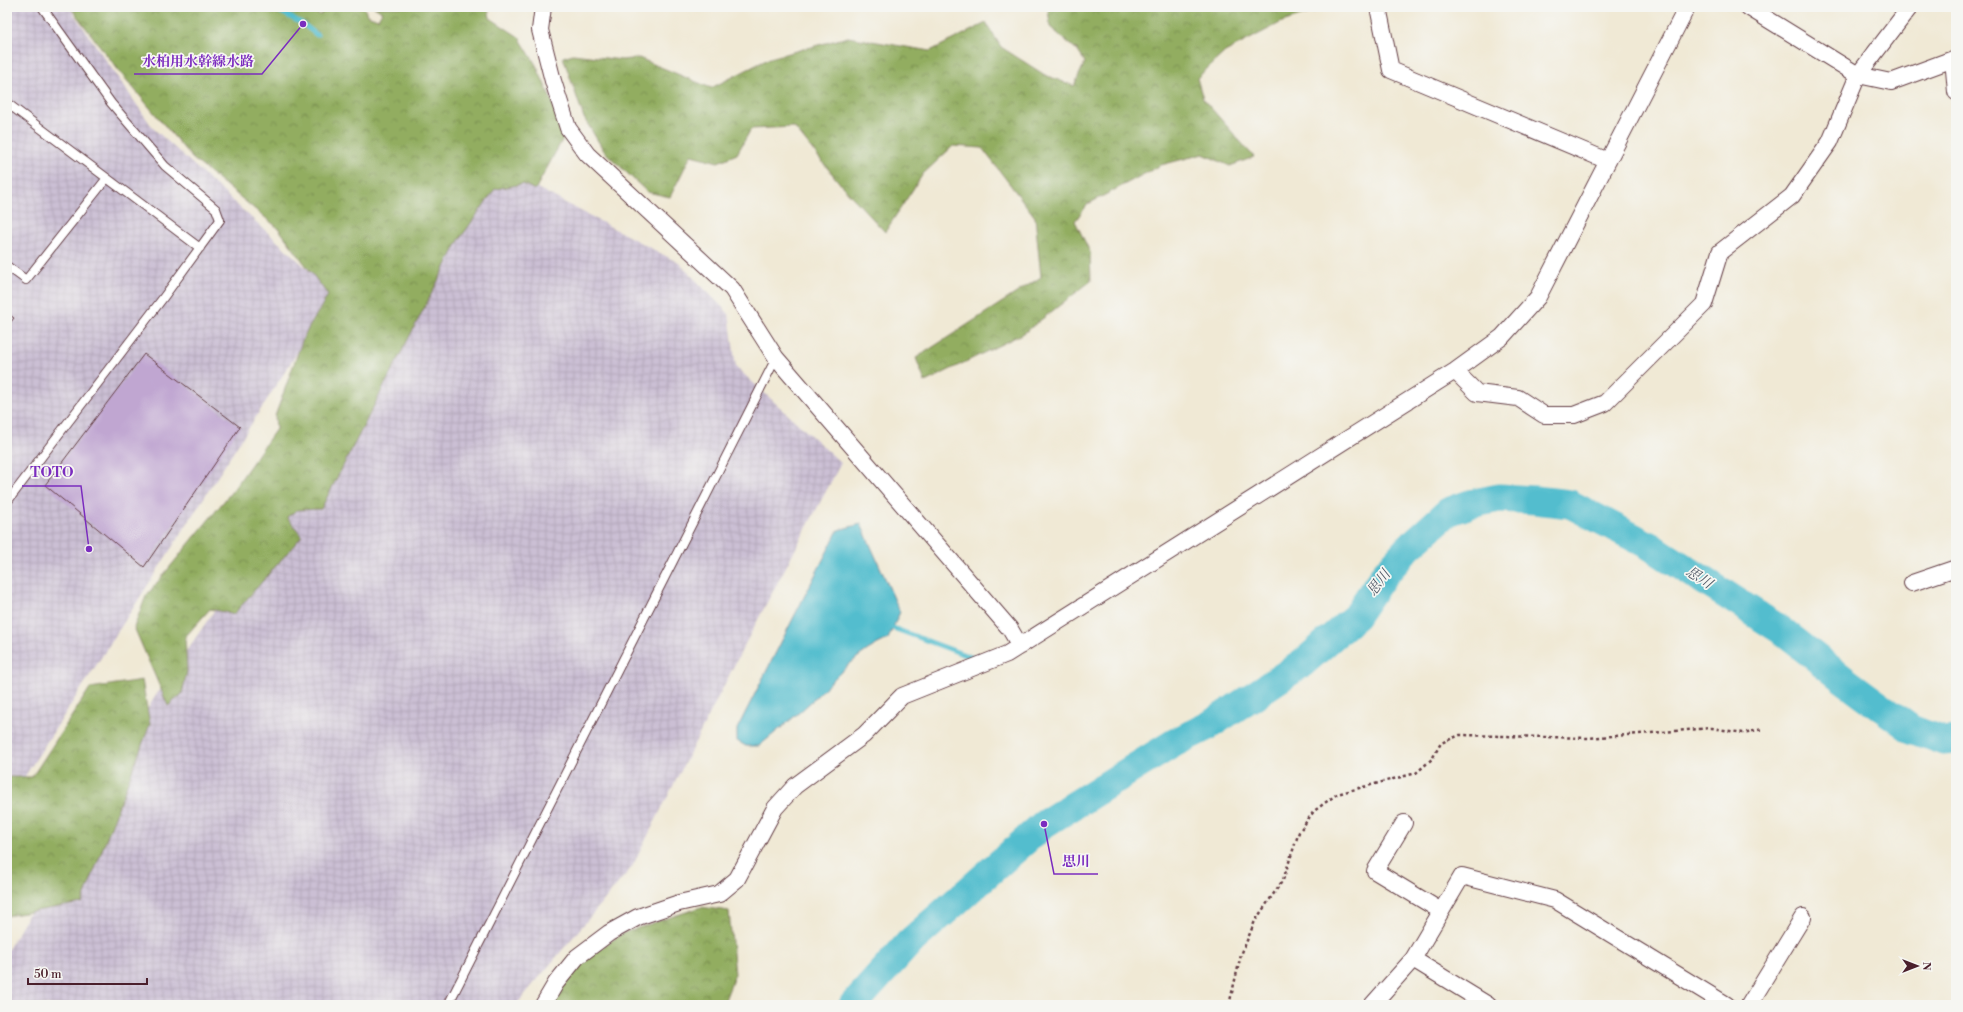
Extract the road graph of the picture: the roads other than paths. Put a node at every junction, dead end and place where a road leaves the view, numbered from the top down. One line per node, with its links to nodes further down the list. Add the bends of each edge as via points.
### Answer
1 (42, 7): 13 (lane, via 111,103 165,166 216,209 220,220)
2 (543, 7): 15 (street, via 540,30 568,128 587,154 732,289)
3 (1378, 7): 11 (street, via 1391,70)
4 (1687, 7): 11 (street)
5 (1748, 7): 8 (street)
6 (1910, 7): 8 (street)
7 (1955, 59): 8 (street, via 1891,82); 9 (street)
8 (1858, 75): 16 (street, via 1830,142 1792,196 1720,252 1704,304 1605,403 1574,415 1544,415 1518,398 1478,393)
9 (1956, 92)
10 (7, 103): 12 (lane)
11 (1608, 161): 16 (street, via 1538,297 1502,337)
12 (107, 178): 13 (lane); 14 (lane, via 26,280)
13 (200, 248): 17 (lane)
14 (7, 266)
15 (776, 358): 20 (street, via 1010,629); 25 (lane)
16 (1455, 371): 20 (street)
17 (8, 500)
18 (1956, 568): 19 (street)
19 (1912, 583)
20 (1020, 646): 26 (street, via 1007,654 902,696 864,735 795,786 775,808 737,879 719,894 679,903 638,917 609,933 577,957 556,983)
21 (1404, 823): 22 (street, via 1375,871)
22 (1441, 911): 24 (street); 29 (street, via 1462,876 1555,900)
23 (1803, 916): 30 (street)
24 (1413, 959): 27 (street); 28 (street)
25 (448, 1005)
26 (543, 1005)
27 (1372, 1005)
28 (1488, 1005)
29 (1727, 1005)
30 (1749, 1005)

